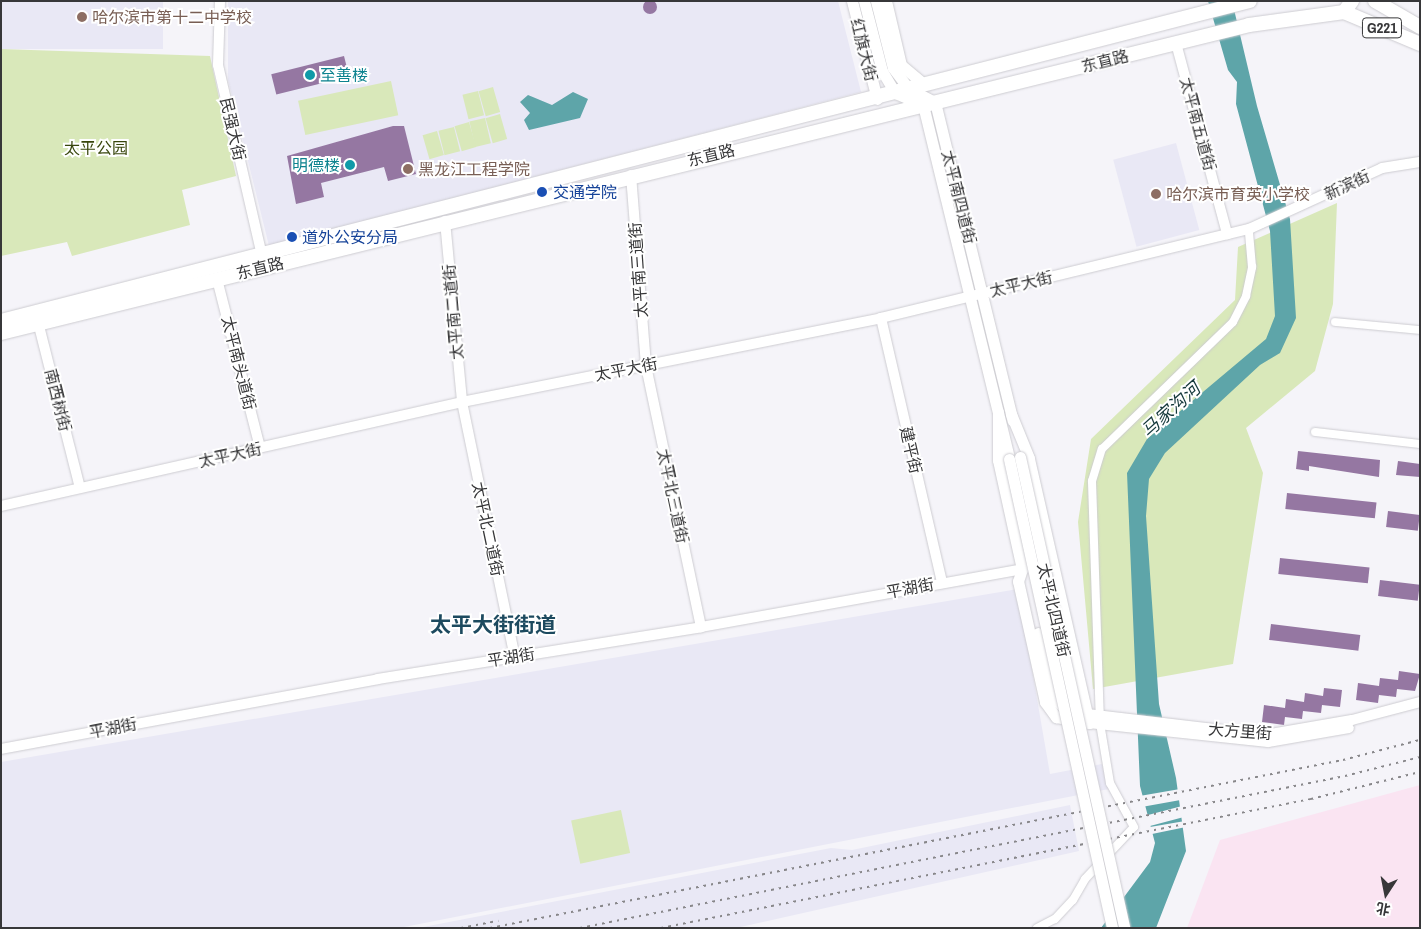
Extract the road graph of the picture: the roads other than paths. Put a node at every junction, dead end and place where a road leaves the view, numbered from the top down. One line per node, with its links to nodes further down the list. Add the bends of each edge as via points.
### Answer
1 (220, 1): 25 (street, 民强大街, via 218,65)
2 (852, 1): 18 (main road, 红旗大街)
3 (864, 1): 14 (main road, 红旗大街)
4 (876, 1): 14 (main road, 红旗大街)
5 (886, 1): 15 (main road, 红旗大街, via 901,65)
6 (1375, 1): 10 (highway)
7 (1388, 1): 10 (highway)
8 (1247, 2): 15 (highway, 东直路 / G221)
9 (1345, 5): 12 (highway, 东直路 / G221); 13 (highway, 东直路 / G221)
10 (1404, 18): 11 (highway)
11 (1420, 27)
12 (1176, 44): 19 (highway, 东直路 / G221); 24 (street, 太平南五道街)
13 (1420, 44)
14 (888, 70): 16 (main road); 17 (main road)
15 (924, 84): 16 (highway, 东直路 / G221)
16 (909, 89): 17 (highway, 东直路 / G221); 19 (main road)
17 (896, 93): 18 (highway, 东直路 / G221); 19 (main road)
18 (877, 99): 25 (highway, 东直路 / G221)
19 (929, 103): 21 (highway, 东直路 / G221); 27 (main road, 太平南四道街); 28 (main road, 太平南四道街)
20 (1420, 162): 23 (street, 新滨街, via 1382,168)
21 (631, 175): 22 (highway, 东直路 / G221); 35 (street, 太平南三道街)
22 (445, 221): 26 (highway, 东直路 / G221); 36 (street, 太平南二道街)
23 (1249, 229): 24 (street, 太平大街); 51 (street, via 1252,267 1246,296 1233,322 1102,449 1099,457 1092,481)
24 (1227, 234): 27 (street, 太平大街)
25 (262, 255): 29 (highway, 东直路 / G221)
26 (217, 279): 29 (highway, 东直路 / G221); 41 (street, 太平南头道街)
27 (982, 293): 28 (street, 太平大街); 38 (main road, 太平北四道街)
28 (969, 296): 30 (street, 太平大街); 37 (main road, 太平北四道街)
29 (37, 318): 31 (highway, 东直路 / G221); 34 (highway, 东直路 / G221); 43 (street, 南西树街)
30 (881, 318): 35 (street, 太平大街); 46 (street, 建平街)
31 (1, 321)
32 (1335, 322): 33 (street)
33 (1420, 330)
34 (1, 333)
35 (646, 366): 36 (street, 太平大街); 47 (street, 太平北三道街)
36 (462, 402): 41 (street, 太平大街); 48 (street, 太平北二道街)
37 (998, 412): 42 (main road, 太平北四道街); 45 (main road, via 998,460)
38 (1012, 414): 42 (main road, 太平北四道街); 51 (main road, via 1029,458)
39 (1315, 432): 40 (street)
40 (1420, 444)
41 (260, 448): 43 (street, 太平大街)
42 (1015, 458): 55 (main road, 太平北四道街, bridge); 56 (main road, 太平北四道街, bridge)
43 (80, 488): 44 (street, 太平大街)
44 (1, 506)
45 (1022, 569): 46 (street, 平湖街); 51 (main road, via 1018,581 1047,707 1060,719)
46 (942, 582): 47 (street, 平湖街)
47 (701, 627): 48 (street, 平湖街)
48 (515, 657): 53 (street, 平湖街)
49 (1420, 702): 52 (street, 大方里街, via 1277,734)
50 (1420, 709): 52 (street, 大方里街, via 1290,740 1261,742)
51 (1094, 719): 52 (street, 大方里街); 54 (street, via 1110,783 1134,827 1085,879 1073,900 1055,919)
52 (1187, 730)
53 (1, 749)
54 (1037, 928)
55 (1112, 928)
56 (1124, 928)

